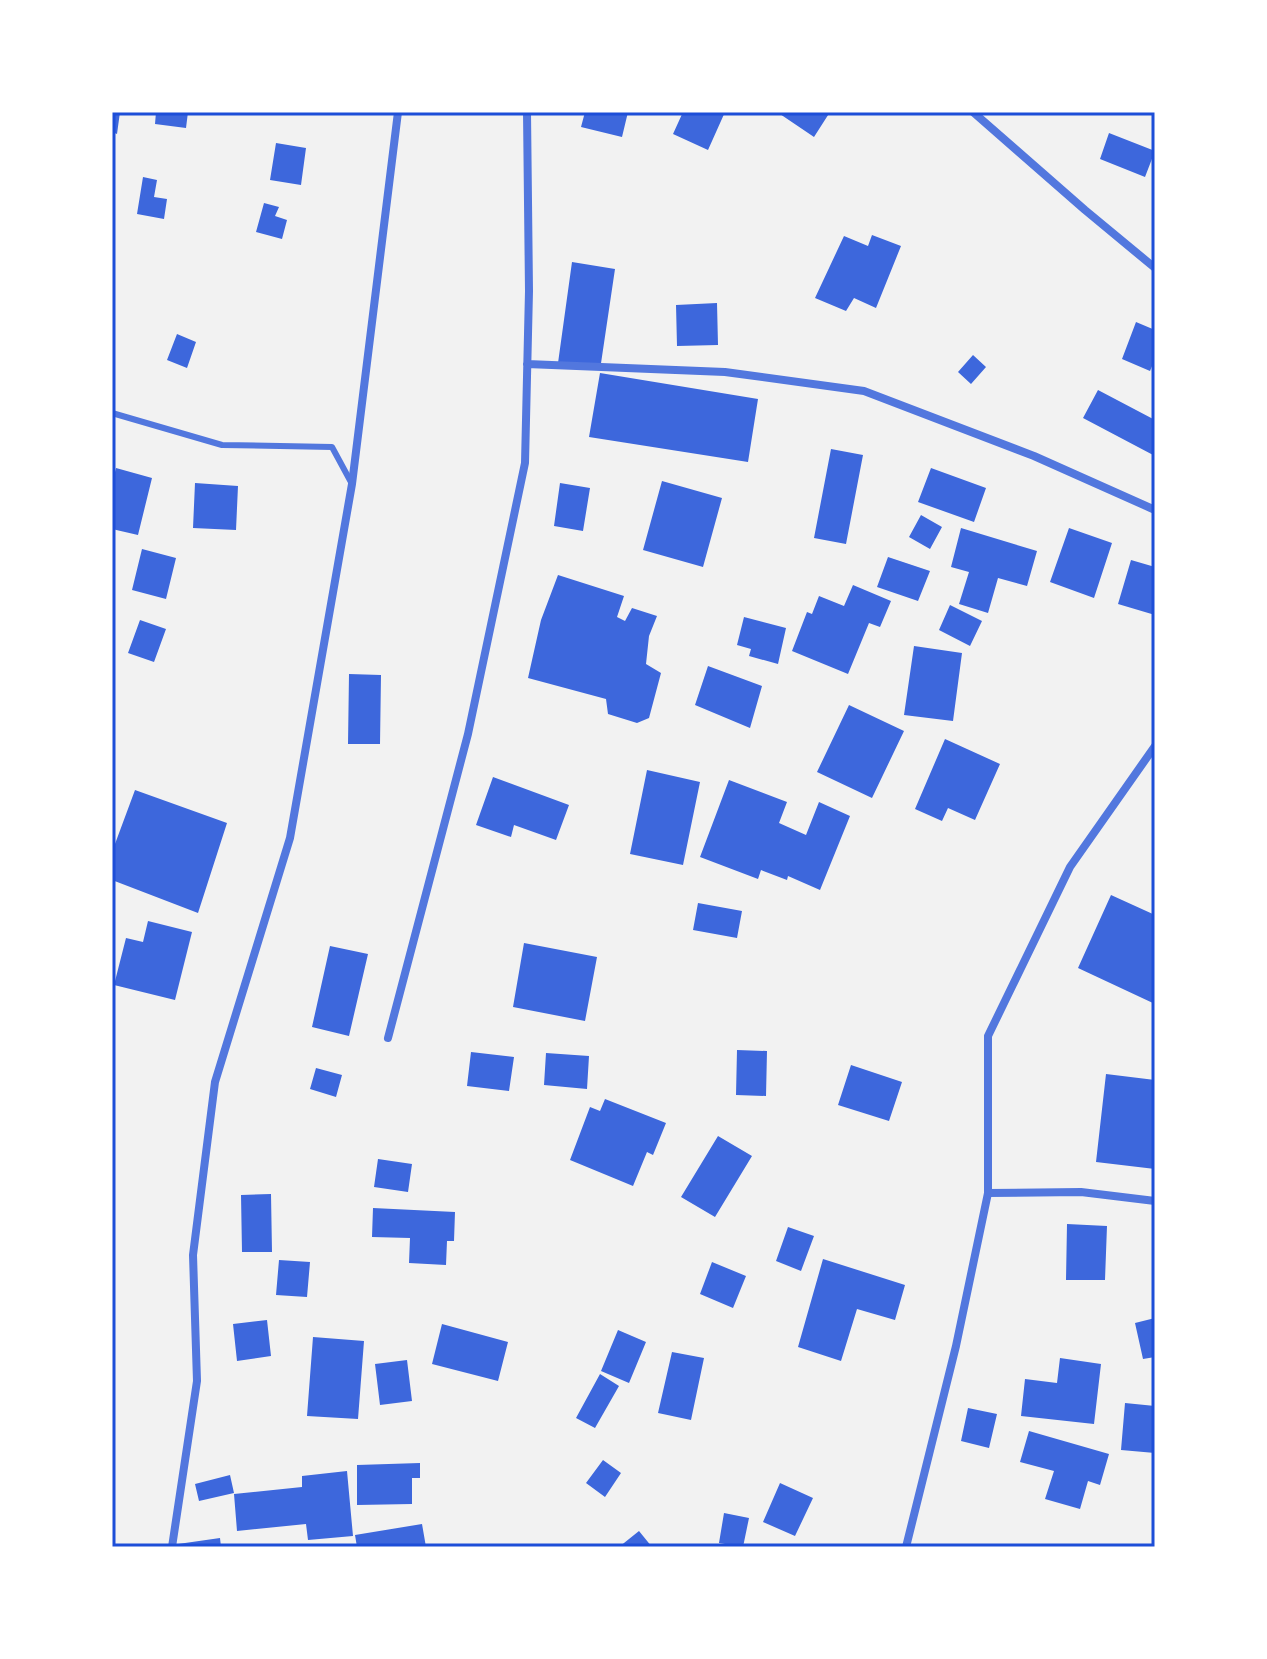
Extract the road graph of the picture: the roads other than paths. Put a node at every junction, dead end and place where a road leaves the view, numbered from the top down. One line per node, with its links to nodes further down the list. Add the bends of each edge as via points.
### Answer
1 (398, 112): 7 (street)
2 (527, 112): 5 (street)
3 (973, 112): 4 (street)
4 (1155, 268)
5 (527, 364): 8 (street, via 725,372 864,391 1034,456); 10 (street, via 525,463 468,734)
6 (112, 413): 7 (lane, via 222,445 332,447)
7 (352, 484): 13 (street, via 290,838 215,1082 193,1255 197,1381)
8 (1155, 510)
9 (1155, 746): 11 (street, via 1070,867 988,1036)
10 (388, 1038)
11 (988, 1193): 12 (street, via 1081,1192); 14 (street)
12 (1155, 1201)
13 (172, 1547)
14 (906, 1547)

